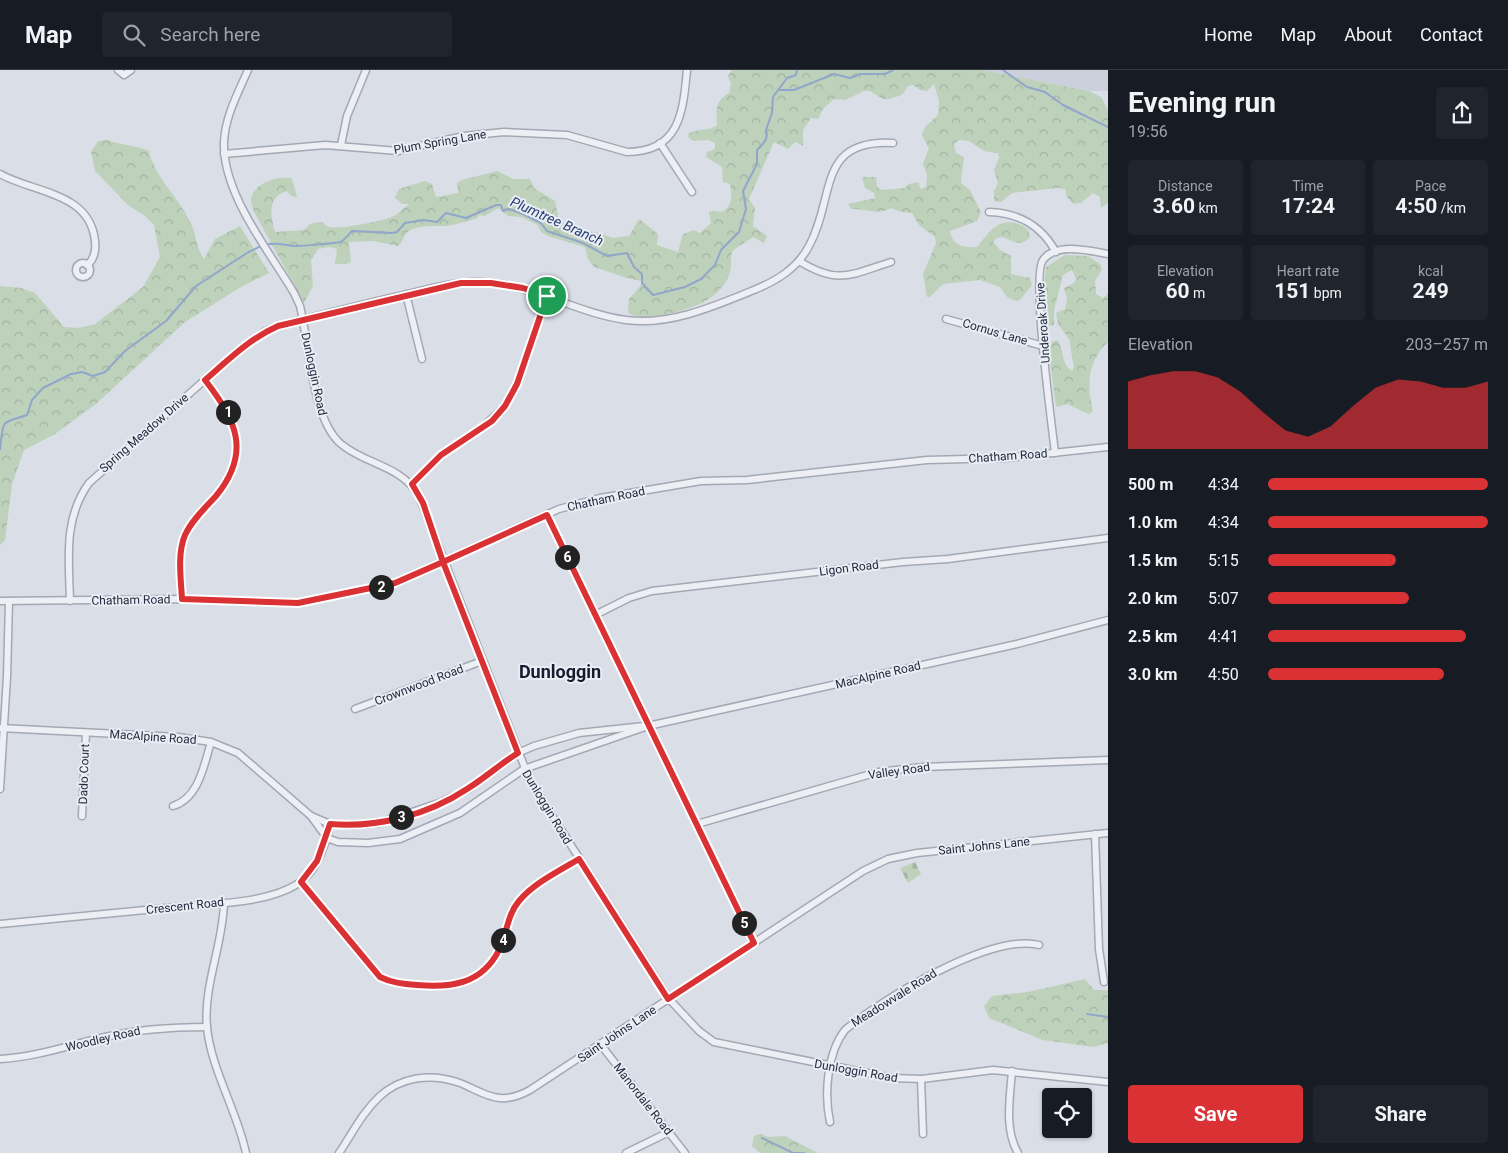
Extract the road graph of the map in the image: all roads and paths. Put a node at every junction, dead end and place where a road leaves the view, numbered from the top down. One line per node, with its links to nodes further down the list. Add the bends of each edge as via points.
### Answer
1 (118, 70): 2 (street, via 124,75)
2 (131, 70)
3 (248, 70): 9 (street, Dunloggin Road, via 228,118)
4 (366, 70): 8 (street, via 347,116)
5 (688, 70): 7 (street, via 680,118)
6 (893, 143): 15 (street, Spring Meadow Drive, via 859,146 838,162 815,235)
7 (660, 144): 8 (street, Plum Spring Lane, via 646,150 627,152 567,135 502,132 464,136 398,151); 11 (street)
8 (341, 145): 9 (street, Plum Spring Lane)
9 (224, 154): 20 (street, Dunloggin Road, via 234,189 294,293)
10 (0, 174): 17 (street, via 69,200 85,214 93,231 95,247 94,257)
11 (692, 192)
12 (989, 212): 13 (street, via 1009,214 1033,224)
13 (1056, 252): 14 (street, via 1085,250); 22 (street, Underoak Drive, via 1042,261 1040,272)
14 (1108, 254)
15 (799, 260): 16 (street, via 818,272 837,277); 19 (street, Spring Meadow Drive, via 764,286 661,320 612,317)
16 (891, 262)
17 (87, 265)
18 (406, 294): 19 (street, Spring Meadow Drive, via 476,282 506,285); 20 (street, Spring Meadow Drive); 23 (street)
19 (547, 296): 27 (street, via 517,384 505,406 487,424 441,455)
20 (303, 319): 24 (street, Spring Meadow Drive, via 266,331); 27 (street, Dunloggin Road, via 326,427 343,446 399,473)
21 (946, 319): 22 (street, Cornus Lane)
22 (1043, 346): 26 (street, Underoak Drive)
23 (422, 359)
24 (205, 380): 31 (street, via 230,415 236,450 227,478 182,542); 34 (street, Spring Meadow Drive, via 83,491 69,532)
25 (1108, 446): 26 (street, Chatham Road)
26 (1055, 453): 28 (street, Chatham Road, via 998,459 927,460 752,479 701,481 581,501)
27 (412, 484): 30 (street, Dunloggin Road, via 423,503)
28 (547, 515): 30 (street, Chatham Road); 35 (street)
29 (1108, 538): 35 (street, Ligon Road, via 658,590 629,598)
30 (443, 562): 31 (street, Chatham Road, via 395,583 298,603); 37 (street, Dunloggin Road)
31 (182, 599): 34 (street, Chatham Road)
32 (0, 601): 33 (street, Chatham Road)
33 (9, 601): 34 (street, Chatham Road); 40 (street)
34 (70, 601)
35 (595, 615): 39 (street)
36 (1108, 620): 39 (street, MacAlpine Road, via 1017,644)
37 (482, 661): 38 (street, Crownwood Road); 43 (street, Dunloggin Road)
38 (355, 708)
39 (648, 726): 43 (street, MacAlpine Road, via 579,733); 45 (street, MacAlpine Road); 51 (street)
40 (2, 728): 41 (street, MacAlpine Road); 46 (street)
41 (86, 733): 42 (street, MacAlpine Road, via 178,737); 48 (street, Dado Court)
42 (211, 742): 47 (street, via 193,791 184,801); 49 (street, MacAlpine Road, via 238,753)
43 (518, 753): 45 (street, Dunloggin Road); 50 (street, MacAlpine Road, via 457,795 410,815 367,825)
44 (1108, 760): 51 (street, Valley Road, via 923,767 878,772)
45 (524, 769): 54 (street, MacAlpine Road, via 464,811 416,834 368,843 338,842); 55 (street, Dunloggin Road)
46 (0, 789)
47 (172, 806)
48 (82, 816)
49 (311, 816): 50 (street, MacAlpine Road); 54 (street, MacAlpine Road)
50 (330, 824): 54 (street, Crescent Road)
51 (697, 824): 59 (street)
52 (1108, 833): 53 (street, Saint Johns Lane)
53 (1095, 834): 59 (street, Saint Johns Lane, via 917,852 888,859 863,871); 61 (street, via 1099,944)
54 (327, 838): 56 (street, Crescent Road, via 317,861)
55 (579, 859): 56 (street, via 520,899 493,960 472,977 451,986 399,984 380,977); 62 (street, Dunloggin Road)
56 (301, 882): 57 (street, Crescent Road, via 277,893)
57 (224, 902): 58 (street, Crescent Road); 63 (street, via 222,931 209,988)
58 (0, 924)
59 (754, 943): 62 (street, Saint Johns Lane)
60 (1039, 945): 66 (street, Meadowvale Road, via 1024,942 999,948 923,977 845,1030 837,1042)
61 (1104, 982)
62 (668, 999): 64 (street, Saint Johns Lane); 66 (street, Dunloggin Road, via 714,1042)
63 (207, 1027): 65 (street, Woodley Road, via 136,1031 31,1056); 73 (street, via 215,1066 233,1109)
64 (601, 1045): 71 (street, Manordale Road); 74 (street, Saint Johns Lane, via 540,1084 514,1096 489,1096 458,1082 435,1077 398,1084 370,1106)
65 (0, 1060)
66 (831, 1066): 68 (street, Dunloggin Road, via 892,1078); 70 (street, Meadowvale Road, via 827,1103)
67 (1012, 1071): 68 (street, Dunloggin Road, via 978,1070); 69 (street, Dunloggin Road); 77 (street, via 1009,1124)
68 (921, 1079): 72 (street)
69 (1108, 1082)
70 (830, 1122)
71 (669, 1132): 75 (street); 76 (street, Manordale Road)
72 (923, 1134)
73 (246, 1153)
74 (339, 1153)
75 (626, 1153)
76 (685, 1153)
77 (1018, 1153)

